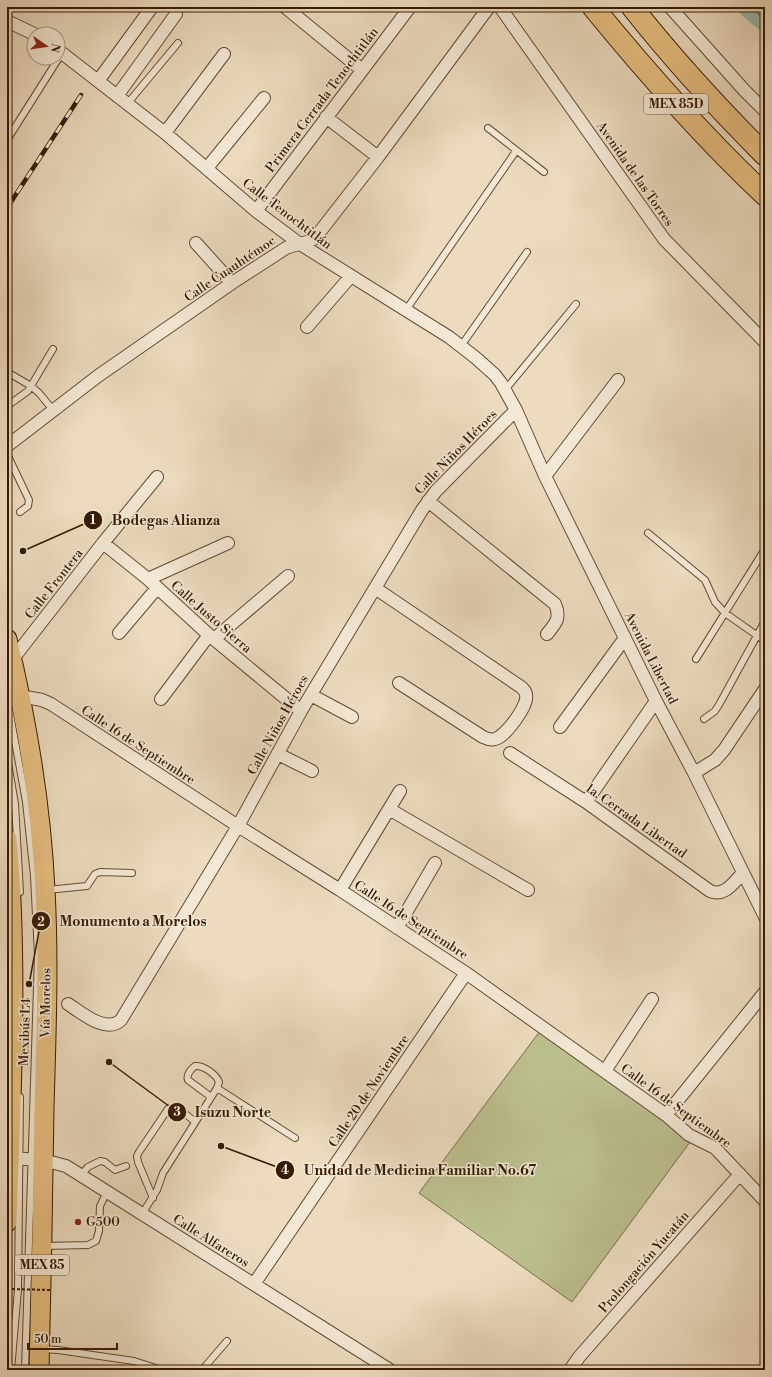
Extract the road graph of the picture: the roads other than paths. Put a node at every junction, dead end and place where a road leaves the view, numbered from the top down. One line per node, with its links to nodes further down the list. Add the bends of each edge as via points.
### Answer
1 (152, 7): 19 (street)
2 (285, 7): 18 (street)
3 (410, 7): 18 (street, Primera Cerrada Tenochtitlán)
4 (500, 7): 43 (street, Avenida de las Torres, via 664,239)
5 (593, 7): 33 (highway, MEX 85D, via 669,96)
6 (632, 7): 29 (highway, MEX 85D, via 726,117)
7 (670, 7): 23 (street)
8 (761, 7): 10 (street)
9 (484, 9): 30 (street, Calle Cuauhtémoc)
10 (765, 11)
11 (176, 14): 20 (street)
12 (7, 21): 13 (street)
13 (26, 30)
14 (178, 43): 22 (lane)
15 (224, 54): 26 (street)
16 (66, 57): 19 (street, Calle Tenochtitlán)
17 (52, 66): 27 (lane)
18 (362, 70): 24 (street, Primera Cerrada Tenochtitlán)
19 (98, 81): 20 (street, Calle Tenochtitlán)
20 (116, 96): 22 (street, Calle Tenochtitlán)
21 (264, 98): 31 (street)
22 (127, 104): 26 (street, Calle Tenochtitlán)
23 (765, 110)
24 (326, 117): 30 (street); 34 (street, Primera Cerrada Tenochtitlán)
25 (488, 128): 28 (lane)
26 (165, 133): 31 (street, Calle Tenochtitlán)
27 (7, 140)
28 (516, 151): 32 (lane); 41 (lane)
29 (765, 155)
30 (378, 158): 36 (street, Calle Cuauhtémoc, via 315,238)
31 (207, 168): 34 (street, Calle Tenochtitlán)
32 (544, 172)
33 (765, 195)
34 (256, 211): 36 (street, Calle Tenochtitlán)
35 (196, 243): 39 (street)
36 (300, 244): 38 (street, Calle Tenochtitlán); 39 (street, Calle Cuauhtémoc, via 286,248)
37 (527, 252): 44 (lane)
38 (351, 276): 41 (street, Calle Tenochtitlán); 42 (street)
39 (232, 283): 51 (street, Calle Cuauhtémoc)
40 (576, 304): 49 (lane)
41 (406, 310): 44 (street, Calle Tenochtitlán)
42 (307, 327)
43 (765, 342)
44 (461, 346): 49 (street, Calle Tenochtitlán, via 495,375)
45 (53, 349): 48 (lane)
46 (7, 372): 48 (lane)
47 (618, 380): 55 (street)
48 (31, 386): 50 (lane); 51 (lane)
49 (505, 390): 52 (street, Calle Tenochtitlán)
50 (7, 406)
51 (53, 410): 53 (street, Calle Cuauhtémoc)
52 (516, 410): 55 (street, Avenida Libertad); 57 (street, Calle Niños Héroes)
53 (7, 446)
54 (7, 454): 58 (lane, via 29,500 28,506)
55 (544, 476): 73 (street, Avenida Libertad)
56 (157, 478): 60 (street, Calle Frontera)
57 (428, 501): 66 (street, Calle Niños Héroes); 70 (street, via 555,604 558,616)
58 (20, 512)
59 (648, 534): 67 (lane, via 705,580)
60 (104, 543): 64 (street, Calle Justo Sierra); 77 (street, Calle Frontera)
61 (228, 543): 64 (street)
62 (765, 549): 67 (lane)
63 (288, 576): 72 (street)
64 (148, 579): 65 (street, Calle Justo Sierra)
65 (157, 588): 69 (street); 72 (street, Calle Justo Sierra)
66 (375, 588): 78 (street, via 521,687 525,691 526,699 506,732 495,740 483,737); 80 (street, Calle Niños Héroes)
67 (725, 613): 71 (lane); 76 (lane)
68 (765, 620): 71 (lane)
69 (119, 633)
70 (548, 634)
71 (756, 634): 75 (lane); 86 (lane, via 720,703 715,711)
72 (212, 637): 82 (street); 84 (street, Calle Justo Sierra)
73 (625, 638): 83 (street, Avenida Libertad); 87 (street)
74 (7, 639): 77 (main road, Vía Morelos / MEX 85)
75 (765, 641)
76 (696, 659)
77 (12, 660): 81 (main road, Vía Morelos / MEX 85)
78 (399, 683)
79 (765, 689): 92 (street, via 724,750 715,760)
80 (311, 695): 84 (street, Calle Niños Héroes); 85 (street)
81 (14, 697): 96 (street, Calle 16 de Septiembre, via 42,700 50,704); 101 (main road, Vía Morelos / MEX 85, via 37,800); 118 (lane, Mexibús L4, via 34,876 38,955)
82 (161, 699)
83 (656, 701): 92 (street, Avenida Libertad); 94 (street)
84 (301, 711): 89 (street, Calle Niños Héroes)
85 (352, 717)
86 (704, 719)
87 (560, 727)
88 (510, 753): 94 (street, 1a. Cerrada Libertad)
89 (278, 754): 91 (street); 96 (street, Calle Niños Héroes)
90 (7, 757): 104 (lane, via 15,804)
91 (312, 771)
92 (694, 773): 100 (street, Avenida Libertad)
93 (400, 791): 95 (street)
94 (586, 802): 100 (street, 1a. Cerrada Libertad, via 710,891 718,894 725,891)
95 (389, 809): 102 (street); 103 (street)
96 (238, 826): 102 (street, Calle 16 de Septiembre); 110 (street, Calle Niños Héroes, via 121,1020 112,1026 102,1024)
97 (7, 839): 118 (main road, Vía Morelos / MEX 85)
98 (435, 863): 106 (street)
99 (132, 873): 101 (lane, via 100,872 95,874 87,886)
100 (743, 873): 105 (street, Avenida Libertad)
101 (45, 890): 118 (main road, Vía Morelos / MEX 85, via 47,959)
102 (340, 890): 106 (street, Calle 16 de Septiembre)
103 (528, 890)
104 (20, 901)
105 (765, 917)
106 (397, 928): 107 (street, Calle 16 de Septiembre)
107 (466, 973): 111 (street, Calle 16 de Septiembre); 128 (street, Calle 20 de Noviembre)
108 (765, 992): 115 (street)
109 (652, 1000): 111 (street)
110 (68, 1004)
111 (605, 1071): 115 (street, Calle 16 de Septiembre)
112 (217, 1088): 114 (lane); 114 (lane, via 219,1082 216,1076 200,1066 194,1067 187,1078 190,1083); 117 (lane)
113 (20, 1092): 118 (lane, Mexibús L4)
114 (211, 1097): 116 (lane)
115 (666, 1115): 120 (street, Calle 16 de Septiembre, via 689,1135 715,1148)
116 (195, 1122): 123 (lane, via 163,1173); 123 (lane, via 173,1107 168,1109 139,1152 138,1162)
117 (295, 1138)
118 (26, 1158): 121 (street, Calle Alfareros, via 62,1164); 126 (main road, Vía Morelos / MEX 85); 127 (main road, Vía Morelos / MEX 85); 131 (lane, Mexibús L4); 132 (lane, Mexibús L4)
119 (126, 1166): 121 (lane, via 115,1170 100,1161 88,1167)
120 (740, 1174): 124 (street, Calle 16 de Septiembre); 137 (street, Prolongación Yucatán)
121 (81, 1175): 122 (street, Calle Alfareros)
122 (107, 1192): 125 (street, Calle Alfareros); 127 (lane, via 100,1206 100,1231 96,1241 88,1245)
123 (153, 1198): 125 (lane)
124 (765, 1200)
125 (142, 1214): 128 (street, Calle Alfareros)
126 (7, 1222)
127 (42, 1246): 130 (main road, Vía Morelos / MEX 85)
128 (254, 1284): 136 (street, Calle Alfareros)
129 (227, 1341): 135 (lane)
130 (39, 1349): 133 (main road, Vía Morelos / MEX 85); 134 (lane, via 134,1361)
131 (11, 1370)
132 (25, 1370)
133 (39, 1370)
134 (162, 1370)
135 (202, 1370)
136 (390, 1370)
137 (570, 1370)

